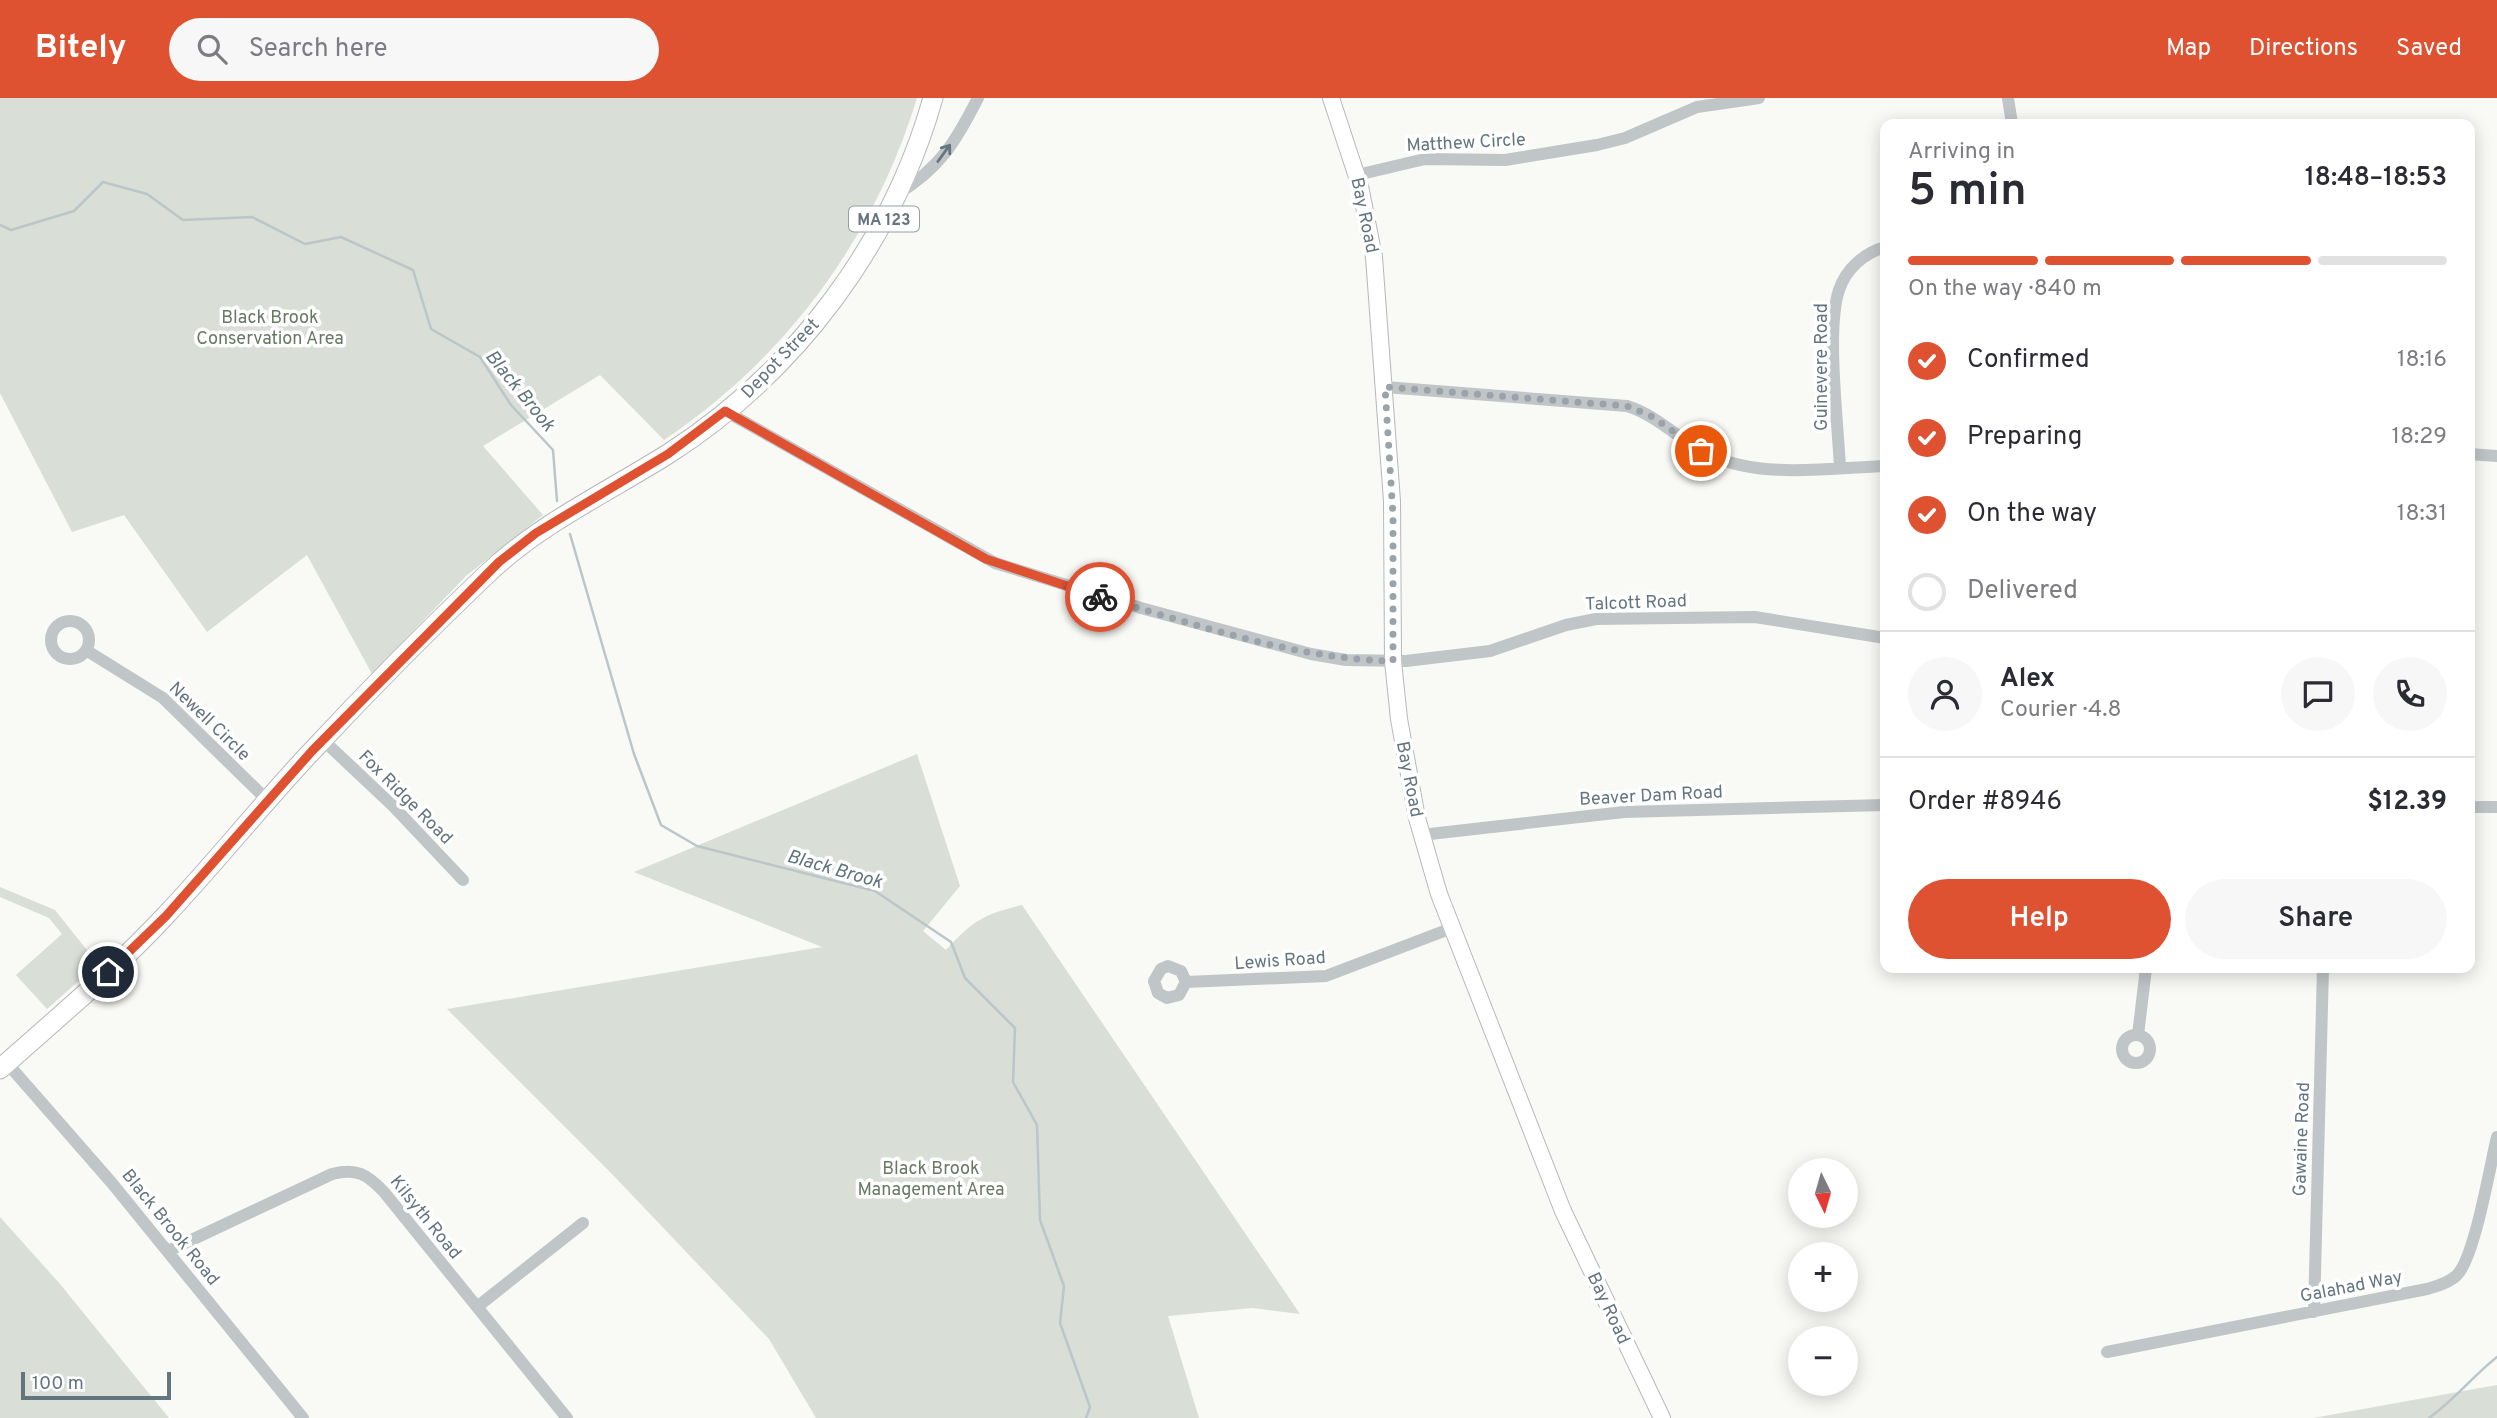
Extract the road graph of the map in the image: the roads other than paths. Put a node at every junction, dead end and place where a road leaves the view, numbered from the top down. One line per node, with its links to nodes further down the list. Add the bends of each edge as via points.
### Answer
1 (933, 98): 9 (highway, Depot Street / MA 123)
2 (978, 98): 9 (street, one-way to 2, via 928,176)
3 (1331, 98): 8 (main road, Bay Road)
4 (1759, 98): 6 (street, Matthew Circle)
5 (2008, 98): 7 (street)
6 (1698, 103): 8 (street, Matthew Circle, via 1604,144 1505,160 1425,159)
7 (2011, 119)
8 (1357, 175): 11 (main road, Bay Road, via 1374,257)
9 (896, 195): 12 (highway, Depot Street / MA 123, via 859,263 820,317 771,372)
10 (1880, 249): 16 (street, Guinevere Road, via 1850,269 1837,300)
11 (1385, 387): 16 (street, via 1618,405 1644,412 1701,451 1731,462 1780,469); 19 (main road, Bay Road, via 1393,515)
12 (725, 411): 19 (street, Talcott Road, via 1005,567 1301,652 1346,660); 20 (highway, Depot Street / MA 123, via 668,454 524,542 465,595)
13 (2475, 454): 14 (street)
14 (2497, 456)
15 (1880, 467): 16 (street)
16 (1840, 468)
17 (1880, 637): 19 (street, Talcott Road, via 1755,617 1596,619 1500,649)
18 (89, 652): 21 (street, Newell Circle, via 163,698)
19 (1393, 661): 25 (main road, Bay Road)
20 (323, 740): 21 (highway, Depot Street / MA 123); 26 (street, Fox Ridge Road)
21 (267, 800): 32 (highway, Depot Street / MA 123, via 166,916)
22 (1880, 805): 25 (street, Beaver Dam Road, via 1624,812)
23 (2475, 807): 24 (street)
24 (2497, 807)
25 (1421, 835): 27 (main road, Bay Road)
26 (463, 880)
27 (1452, 928): 30 (street, Lewis Road, via 1326,976); 41 (main road, Bay Road, via 1563,1212)
28 (2145, 973): 31 (street)
29 (2323, 973): 37 (street, Gawaine Road)
30 (1186, 982)
31 (2138, 1035)
32 (3, 1066): 35 (street, Black Brook Road)
33 (2497, 1136): 37 (street, Galahad Way, via 2469,1252 2459,1273 2438,1286)
34 (583, 1223): 36 (street)
35 (169, 1251): 36 (street, Kilsyth Road, via 332,1174 358,1171 384,1192); 39 (street, Black Brook Road)
36 (477, 1307): 40 (street, Kilsyth Road)
37 (2314, 1312): 38 (street, Galahad Way)
38 (2107, 1352)
39 (303, 1418)
40 (567, 1418)
41 (1662, 1418)

